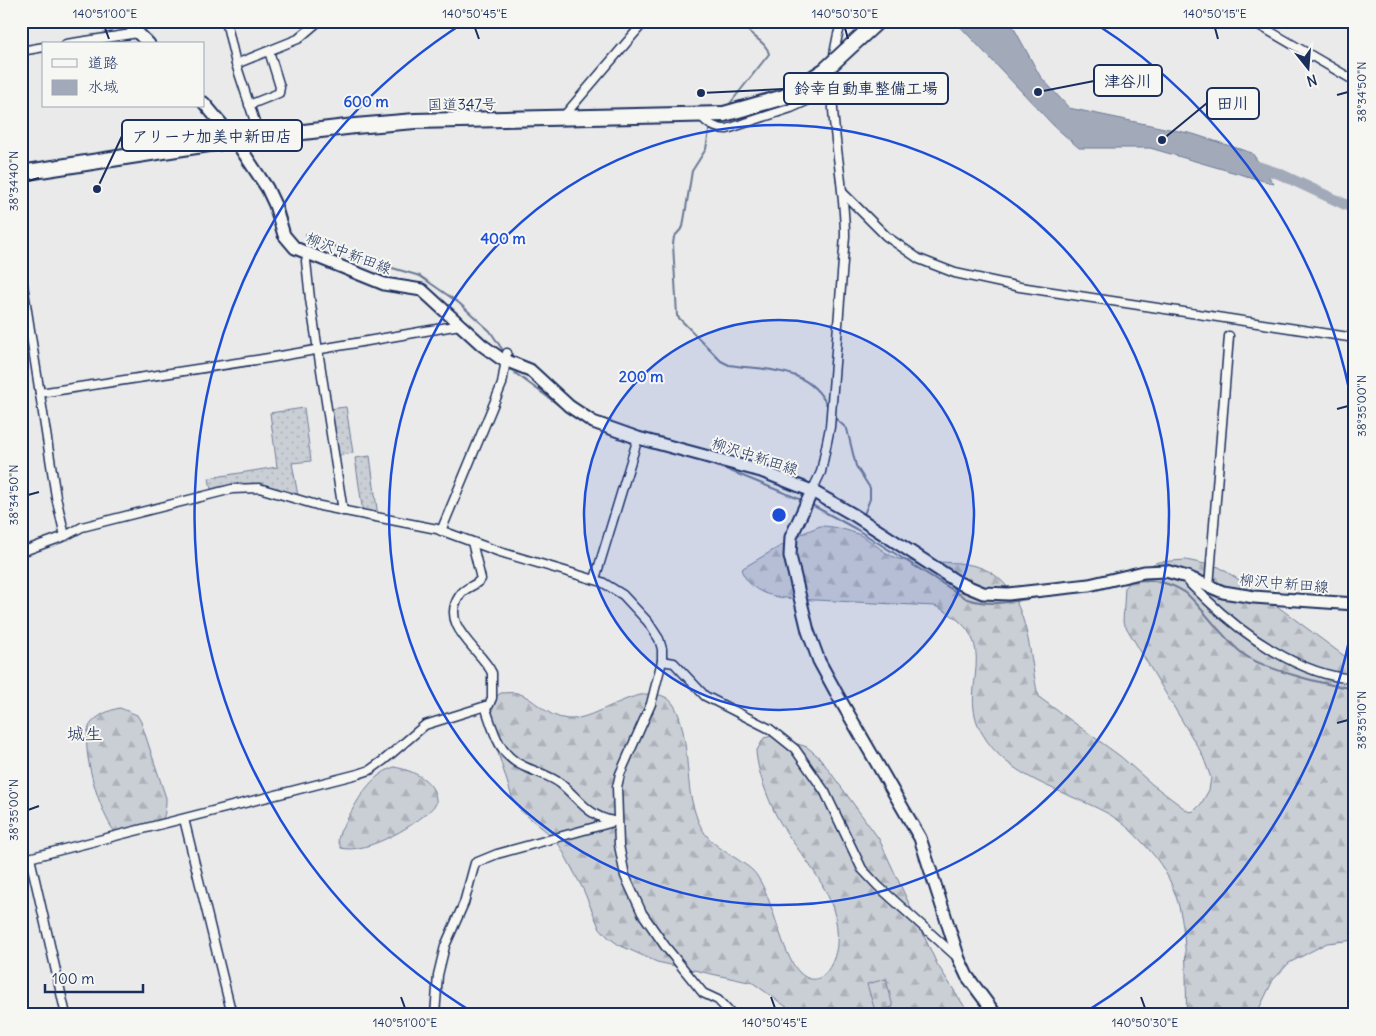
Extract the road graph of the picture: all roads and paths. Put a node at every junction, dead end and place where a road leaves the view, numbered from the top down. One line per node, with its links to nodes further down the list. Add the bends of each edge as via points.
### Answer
1 (126, 21): 8 (main road)
2 (226, 21): 14 (street)
3 (319, 21): 13 (street, via 298,39)
4 (645, 21): 19 (street)
5 (842, 21): 16 (street, via 836,40)
6 (878, 21): 20 (highway, 国道347号, bridge, via 825,70 784,97)
7 (1252, 21): 15 (street)
8 (138, 33): 9 (street); 10 (main road)
9 (79, 42)
10 (147, 42)
11 (42, 47): 12 (street)
12 (21, 51)
13 (269, 51): 14 (street); 18 (street, via 279,93)
14 (236, 64): 18 (street)
15 (1355, 81)
16 (833, 89): 20 (street, via 755,122 727,129 718,129); 24 (street)
17 (205, 104): 22 (main road, 柳沢中新田線)
18 (249, 105): 21 (street)
19 (562, 119): 20 (highway, 国道347号); 21 (highway, 国道347号, via 415,121)
20 (704, 120)
21 (260, 137): 22 (highway, 国道347号)
22 (235, 140): 23 (highway, 国道347号); 25 (main road, 柳沢中新田線, via 267,188 284,235 295,248)
23 (21, 173)
24 (843, 193): 29 (street, via 886,236 919,259 955,273); 34 (street, via 845,236 833,404 821,472)
25 (308, 253): 27 (main road, 柳沢中新田線, via 384,284 422,290); 30 (street, via 306,261)
26 (21, 272): 32 (street)
27 (460, 325): 30 (street); 31 (main road, 柳沢中新田線, via 482,345)
28 (1228, 336): 42 (street)
29 (1355, 338)
30 (317, 349): 32 (street); 35 (street)
31 (506, 357): 33 (main road, 柳沢中新田線, via 530,370 569,406 593,422); 36 (street, via 502,384)
32 (40, 393): 37 (street)
33 (638, 438): 34 (main road, 柳沢中新田線, via 761,471); 41 (street)
34 (811, 495): 40 (main road, 柳沢中新田線, via 854,515 959,583 983,594 1089,585 1144,572 1166,571); 51 (main road, via 792,537 790,556 808,631 833,687 920,838)
35 (343, 511): 36 (street); 37 (street, via 259,488 243,487 82,527)
36 (441, 531): 38 (street)
37 (65, 536): 39 (street)
38 (472, 542): 41 (street); 46 (street, via 481,578 461,594 455,616 464,638 492,673 492,698)
39 (21, 552)
40 (1187, 577): 42 (main road, 柳沢中新田線); 45 (street, via 1235,626 1317,673)
41 (595, 579): 44 (street, via 623,595 648,622 659,639)
42 (1209, 587): 43 (main road, 柳沢中新田線, via 1254,597)
43 (1355, 604)
44 (662, 661): 48 (street, via 651,704 620,774 616,795); 51 (street, via 674,663 704,696 770,729 795,749 826,792 862,868)
45 (1355, 679)
46 (485, 706): 47 (street, via 425,725 384,760 364,772); 48 (street, via 494,737 520,765 556,780 590,812)
47 (184, 819): 49 (street); 53 (street)
48 (617, 821): 54 (street, via 475,863 464,903 445,946 438,976); 55 (street, via 625,876 642,913 703,993 718,1000)
49 (30, 858): 50 (street); 52 (street)
50 (21, 860)
51 (959, 959): 56 (main road, via 967,976)
52 (66, 1015)
53 (232, 1015)
54 (435, 1015)
55 (732, 1015)
56 (996, 1015)

